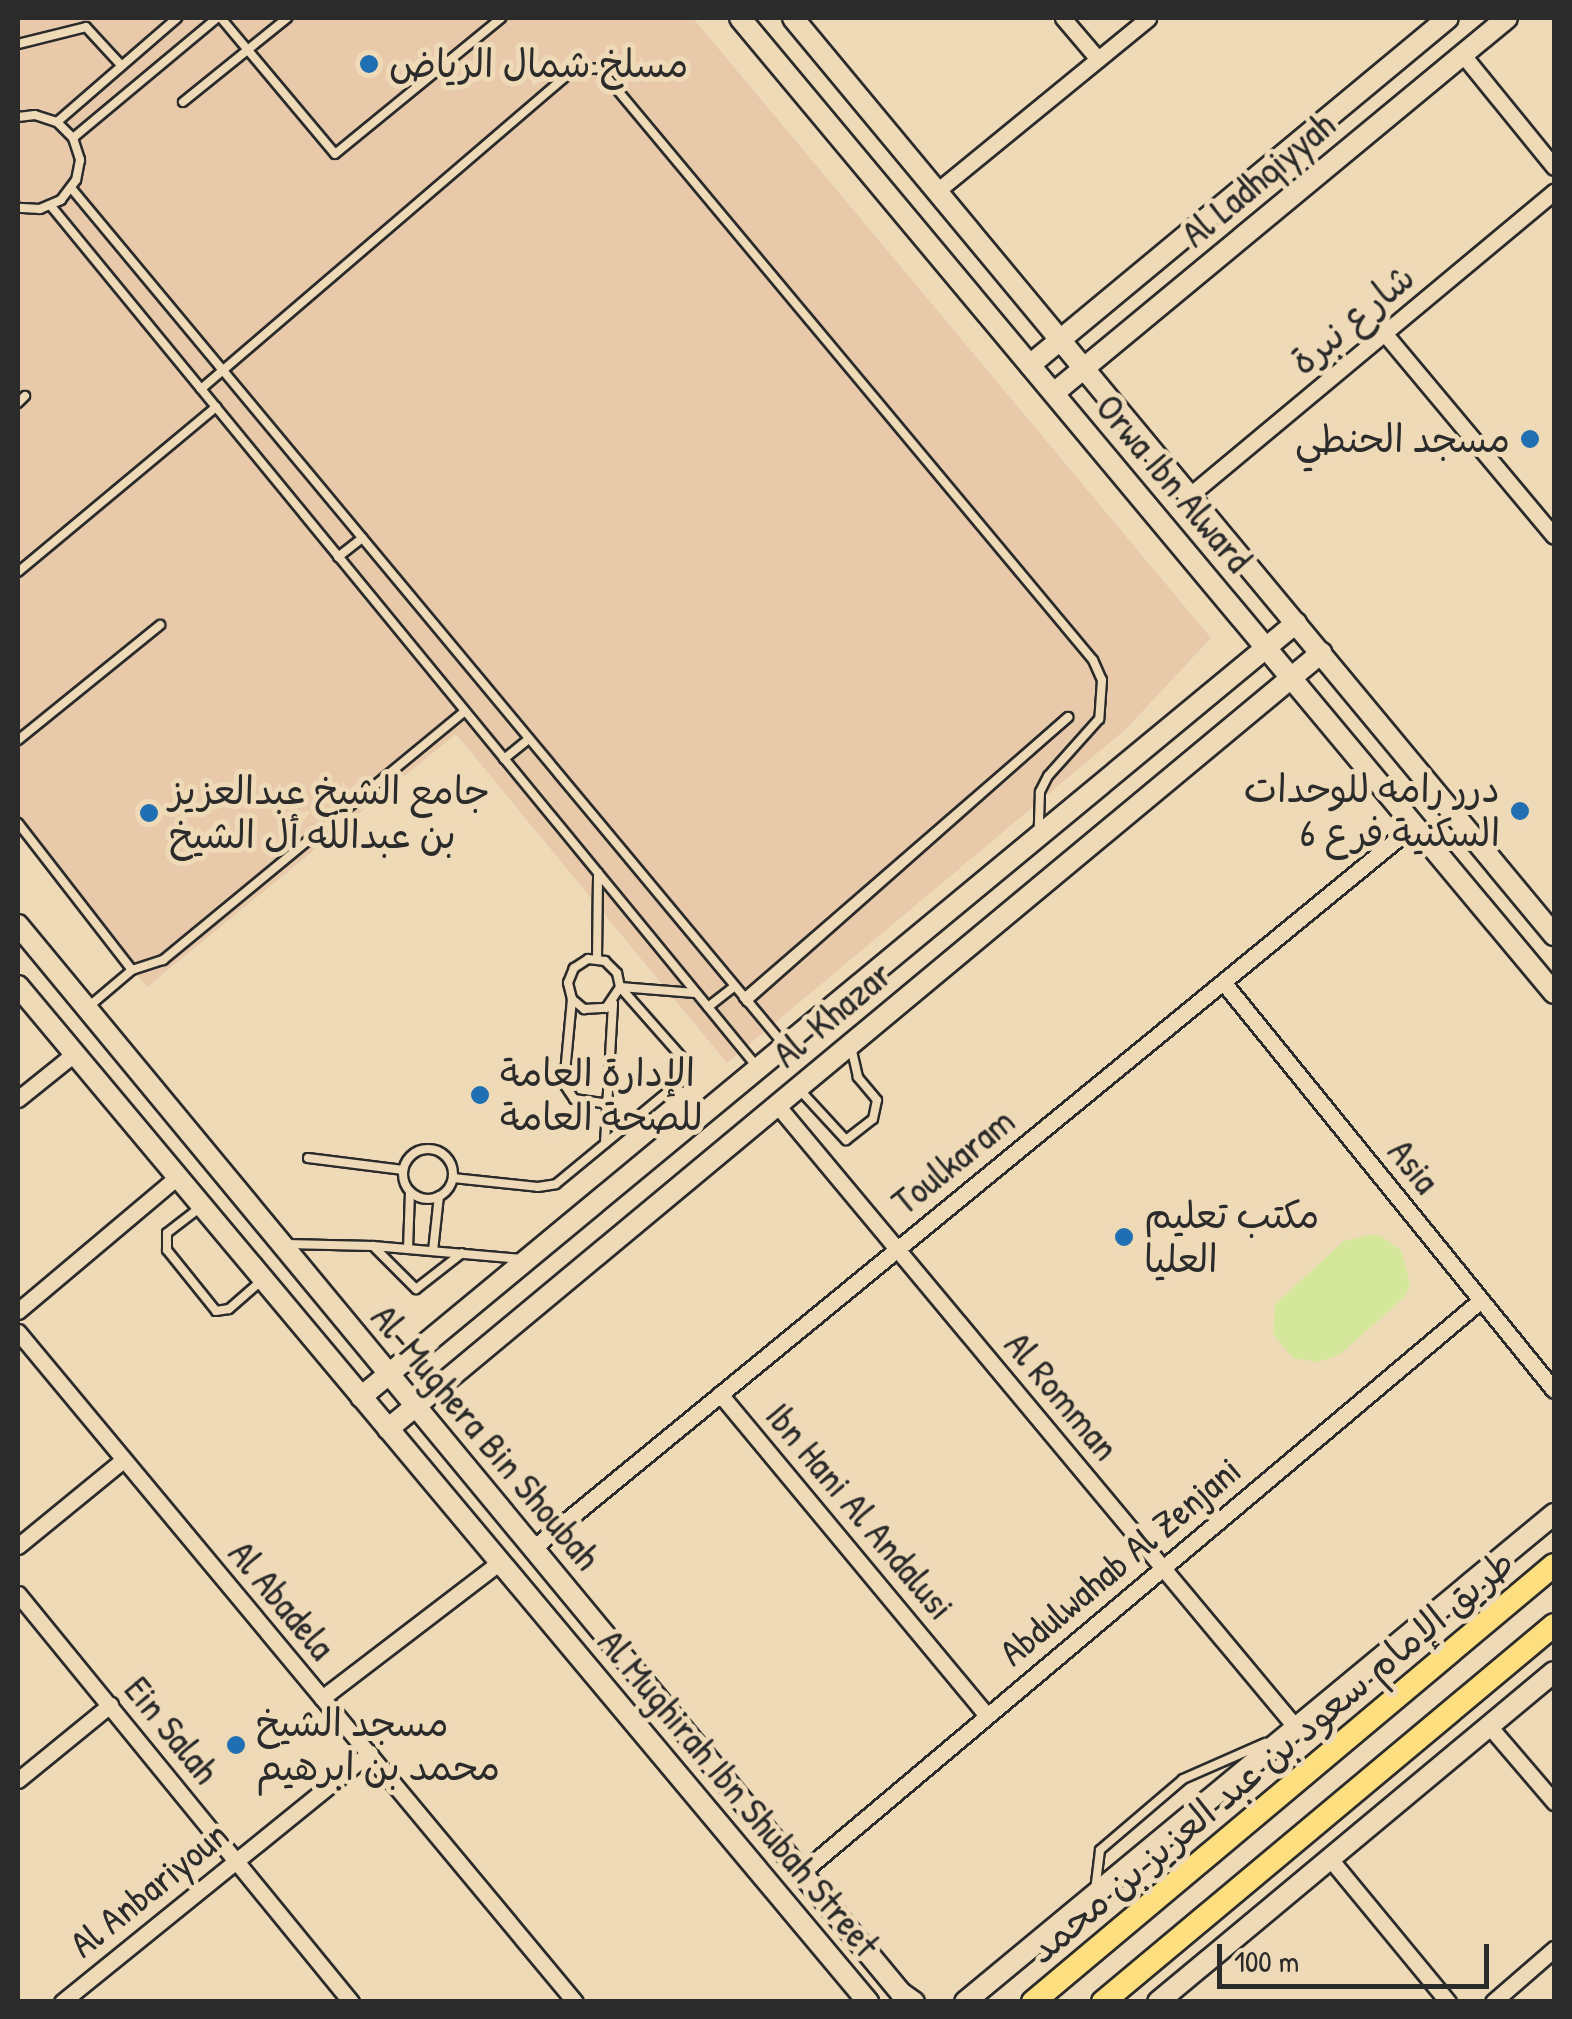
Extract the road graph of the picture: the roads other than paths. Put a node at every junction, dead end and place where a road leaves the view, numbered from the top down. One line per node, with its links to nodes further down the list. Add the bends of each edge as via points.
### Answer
1 (98, 18): 12 (lane)
2 (176, 18): 17 (lane)
3 (219, 18): 14 (lane); 21 (lane)
4 (287, 18): 14 (lane)
5 (501, 18): 14 (lane, via 335,154)
6 (740, 18): 30 (street, Orwa Ibn Alward)
7 (793, 18): 24 (street, Orwa Ibn Alward)
8 (1062, 18): 16 (street)
9 (1148, 18): 16 (street)
10 (1448, 18): 29 (street, Al Ladhqiyyah)
11 (1508, 18): 15 (street, Al Ladhqiyyah)
12 (86, 26): 13 (lane); 17 (lane)
13 (18, 44)
14 (248, 49): 18 (lane)
15 (1463, 55): 22 (street); 31 (street, Al Ladhqiyyah)
16 (1098, 59): 24 (street)
17 (120, 64): 20 (lane)
18 (184, 102)
19 (18, 117): 20 (lane)
20 (57, 122): 21 (lane)
21 (73, 138): 23 (lane, via 80,160)
22 (1554, 167)
23 (72, 188): 26 (lane); 32 (lane)
24 (938, 191): 29 (street, Orwa Ibn Alward)
25 (1554, 192): 28 (street, شارع نبرة)
26 (51, 206): 27 (lane); 33 (lane)
27 (18, 208)
28 (1386, 334): 36 (street, شارع نبرة); 37 (street)
29 (1061, 340): 30 (street, Al Ladhqiyyah); 31 (street, Orwa Ibn Alward)
30 (1030, 365): 34 (street, Orwa Ibn Alward)
31 (1084, 368): 34 (street, Al Ladhqiyyah); 36 (street, Orwa Ibn Alward)
32 (223, 370): 33 (lane); 38 (lane); 52 (lane, via 573,70 599,68 1093,660 1102,680 1099,719 1048,776 1040,792)
33 (200, 389): 35 (lane)
34 (1054, 393): 43 (street, Orwa Ibn Alward)
35 (216, 407): 39 (lane); 40 (lane)
36 (1190, 495): 41 (street, Orwa Ibn Alward)
37 (1554, 536)
38 (362, 538): 39 (lane); 47 (lane)
39 (338, 556): 46 (lane)
40 (18, 572)
41 (1296, 623): 43 (street, Al-Khazar); 44 (street, Orwa Ibn Alward)
42 (160, 625): 48 (lane)
43 (1266, 648): 45 (street, Orwa Ibn Alward); 52 (street, Al-Khazar)
44 (1321, 654): 45 (street, Al-Khazar); 55 (street, Orwa Ibn Alward)
45 (1292, 678): 51 (street, Orwa Ibn Alward); 69 (street, Al-Khazar)
46 (466, 711): 49 (lane); 57 (lane, via 164,960)
47 (530, 739): 49 (lane); 59 (lane)
48 (18, 740)
49 (504, 759): 53 (lane)
50 (18, 824): 57 (lane)
51 (1414, 825): 58 (street, Toulkaram); 62 (street, Orwa Ibn Alward)
52 (1039, 836): 70 (street, Al-Khazar)
53 (598, 873): 56 (lane); 61 (lane)
54 (18, 926): 68 (street, Al-Mughera Bin Shoubah)
55 (1554, 935)
56 (597, 958): 60 (lane, via 612,966); 64 (lane, via 580,962 569,975)
57 (132, 970): 68 (lane)
58 (1223, 982): 89 (street, Toulkaram); 93 (street, Asia)
59 (734, 986): 65 (lane); 67 (lane)
60 (620, 987): 61 (lane); 66 (lane); 77 (lane, via 688,1070)
61 (697, 993): 67 (lane)
62 (1554, 993)
63 (21, 998): 71 (street, Al Mughirah Ibn Shubah Street)
64 (572, 999): 66 (lane, via 591,1011); 75 (lane, via 564,1084 574,1099)
65 (746, 999): 65 (lane, via 1068,717); 70 (lane)
66 (613, 1003): 75 (lane)
67 (708, 1007): 72 (lane)
68 (86, 1008): 85 (street, Al-Mughera Bin Shoubah)
69 (850, 1044): 73 (street, Al-Khazar); 73 (lane, via 858,1078 877,1100 872,1119 846,1140)
70 (785, 1046): 72 (street, Al-Khazar)
71 (74, 1054): 74 (street); 80 (street, Al Mughirah Ibn Shubah Street)
72 (758, 1068): 91 (street, Al-Khazar)
73 (798, 1088): 76 (street, Al-Khazar)
74 (18, 1098)
75 (608, 1104): 77 (lane)
76 (777, 1106): 89 (street, Al Romman); 100 (street, Al-Khazar)
77 (605, 1144): 81 (lane, via 547,1188)
78 (308, 1158): 79 (lane)
79 (404, 1170): 81 (lane, via 416,1152 432,1149 450,1163); 82 (lane)
80 (178, 1178): 84 (street, Al Mughirah Ibn Shubah Street); 94 (street)
81 (453, 1178): 83 (lane)
82 (410, 1192): 83 (lane); 87 (lane)
83 (439, 1196): 88 (lane)
84 (202, 1206): 92 (street, Al Mughirah Ibn Shubah Street); 92 (lane, via 164,1243 216,1311)
85 (281, 1244): 86 (lane); 96 (street, Al-Mughera Bin Shoubah)
86 (373, 1246): 87 (lane); 90 (lane, via 416,1289)
87 (408, 1248): 88 (lane)
88 (433, 1250): 90 (lane)
89 (897, 1250): 98 (street, Toulkaram); 108 (street, Al Romman)
90 (462, 1253): 91 (lane)
91 (528, 1260): 96 (street, Al-Khazar)
92 (263, 1279): 99 (street, Al Mughirah Ibn Shubah Street)
93 (1481, 1300): 97 (street, Asia); 108 (street, Abdulwahab Al Zenjani)
94 (18, 1311)
95 (18, 1332): 102 (street, Al Abadela)
96 (389, 1374): 99 (street, Al-Khazar); 100 (street, Al-Mughera Bin Shoubah)
97 (1554, 1390)
98 (720, 1394): 105 (street, Toulkaram); 114 (street, Ibn Hani Al Andalusi)
99 (361, 1397): 101 (street, Al Mughirah Ibn Shubah Street)
100 (415, 1406): 101 (street, Al-Khazar); 105 (street, Al-Mughera Bin Shoubah)
101 (388, 1429): 106 (street, Al Mughirah Ibn Shubah Street)
102 (122, 1461): 104 (street); 112 (street, Al Abadela)
103 (1554, 1514): 116 (street)
104 (18, 1546)
105 (533, 1548): 122 (street, Al-Mughera Bin Shoubah)
106 (500, 1562): 112 (street); 129 (street, Al Mughirah Ibn Shubah Street)
107 (1554, 1565): 131 (main road, طريق الإمام سعود بن عبد العزيز بن محمد)
108 (1163, 1568): 114 (street, Abdulwahab Al Zenjani); 116 (street, Al Romman)
109 (18, 1594): 113 (street, Ein Salah)
110 (1554, 1626): 132 (main road)
111 (1554, 1672): 115 (street)
112 (322, 1698): 117 (street, Al Abadela)
113 (110, 1705): 118 (street); 120 (street, Ein Salah)
114 (987, 1716): 122 (street, Abdulwahab Al Zenjani)
115 (1490, 1726): 119 (street); 121 (street)
116 (1297, 1729): 123 (street); 123 (lane, via 1183,1779 1100,1850)
117 (370, 1752): 120 (street, Al Anbariyoun); 128 (street, Al Abadela)
118 (18, 1780)
119 (1554, 1802)
120 (236, 1860): 125 (street, Ein Salah); 127 (street, Al Anbariyoun)
121 (1331, 1860): 133 (street); 134 (street)
122 (801, 1872): 126 (street, Al-Mughera Bin Shoubah)
123 (1095, 1894): 130 (street)
124 (1554, 1949): 135 (street)
125 (345, 1999)
126 (905, 1999)
127 (62, 2002)
128 (575, 2002)
129 (868, 2002)
130 (965, 2002)
131 (1033, 2002)
132 (1104, 2002)
133 (1158, 2002)
134 (1448, 2002)
135 (1493, 2002)

